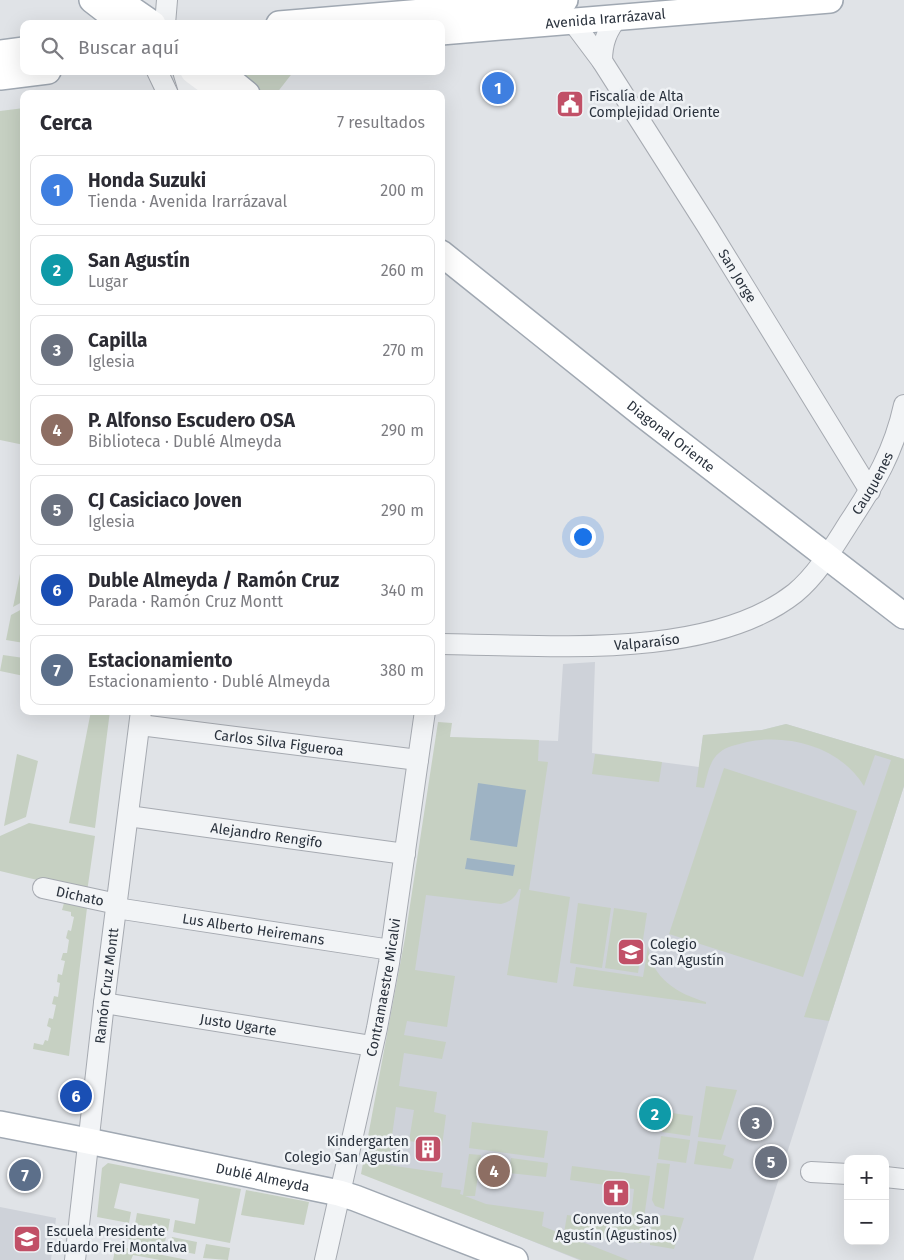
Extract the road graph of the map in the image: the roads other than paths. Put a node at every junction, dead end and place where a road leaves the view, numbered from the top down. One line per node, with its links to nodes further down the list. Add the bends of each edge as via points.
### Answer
1 (92, 0): 7 (main road)
2 (118, 0): 8 (main road)
3 (167, 0): 9 (street)
4 (830, 0): 6 (main road, Avenida Irarrázaval)
5 (561, 5): 6 (main road, Avenida Irarrázaval); 10 (main road, Avenida Irarrázaval); 11 (main road, Avenida Irarrázaval, via 534,24); 14 (street, San Jorge)
6 (618, 18): 14 (street, via 606,36)
7 (118, 20)
8 (147, 20)
9 (165, 20)
10 (338, 20)
11 (445, 32)
12 (20, 50): 13 (main road)
13 (0, 53)
14 (602, 60): 27 (street, San Jorge)
15 (20, 74): 20 (main road)
16 (159, 75): 21 (street)
17 (184, 75): 22 (street)
18 (198, 75): 23 (main road)
19 (224, 75): 24 (main road)
20 (0, 77)
21 (166, 90)
22 (189, 90)
23 (219, 90)
24 (242, 90)
25 (445, 256): 28 (main road, Diagonal Oriente, via 642,414)
26 (904, 405): 27 (street, Cauquenes, via 888,458)
27 (870, 491): 28 (street, Cauquenes)
28 (828, 556): 29 (main road, Diagonal Oriente); 30 (street, Valparaíso, via 785,600 741,621 701,634 589,646)
29 (904, 616)
30 (445, 644)
31 (424, 715): 33 (street, Contramaestre Micalvi)
32 (140, 718): 33 (street, Carlos Silva Figueroa); 34 (street, Ramón Cruz Montt)
33 (418, 760): 35 (street, Contramaestre Micalvi)
34 (128, 816): 35 (street, Alejandro Rengifo); 37 (street, Ramón Cruz Montt)
35 (405, 854): 38 (street, Contramaestre Micalvi)
36 (43, 888): 37 (street, Dichato)
37 (117, 906): 38 (street, Lus Alberto Heiremans); 39 (street, Ramón Cruz Montt)
38 (391, 950): 40 (street, Contramaestre Micalvi)
39 (104, 1003): 40 (street, Justo Ugarte); 42 (street, Ramón Cruz Montt)
40 (372, 1046): 47 (street, Contramaestre Micalvi)
41 (0, 1124): 42 (main road, Dublé Almeyda)
42 (88, 1141): 47 (main road, Dublé Almeyda); 48 (street, Ramón Cruz Montt)
43 (811, 1172): 44 (street)
44 (844, 1174)
45 (889, 1177): 46 (street)
46 (904, 1178)
47 (339, 1193): 49 (street, Contramaestre Micalvi); 50 (main road, Dublé Almeyda)
48 (75, 1260)
49 (325, 1260)
50 (515, 1260)

